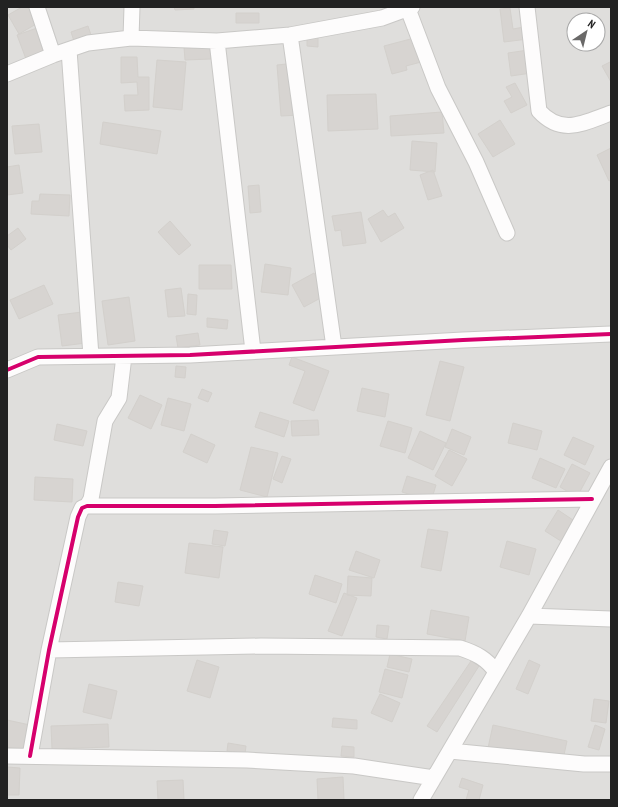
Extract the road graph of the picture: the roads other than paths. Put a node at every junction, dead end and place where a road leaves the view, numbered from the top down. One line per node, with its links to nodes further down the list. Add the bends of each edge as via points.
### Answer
1 (37, 7): 9 (street)
2 (132, 7): 6 (street)
3 (527, 7): 11 (street, via 539,111 547,119 565,127)
4 (410, 8): 5 (street, via 382,18); 12 (street, via 438,88 476,162)
5 (290, 35): 7 (street); 14 (street)
6 (131, 38): 7 (street); 8 (street, via 88,44)
7 (217, 41): 15 (street)
8 (69, 50): 9 (street); 16 (street)
9 (53, 55): 10 (street)
10 (7, 74)
11 (611, 113)
12 (507, 232)
13 (611, 334): 14 (street)
14 (334, 347): 15 (street)
15 (253, 351): 17 (street)
16 (91, 356): 17 (street); 18 (street, via 38,357)
17 (124, 356): 21 (street, via 119,398 105,421 91,499)
18 (8, 366)
19 (611, 467): 20 (street)
20 (592, 499): 21 (street); 22 (street)
21 (87, 506): 24 (street, via 79,512)
22 (529, 616): 23 (street); 25 (street)
23 (611, 619)
24 (49, 650): 25 (street, via 261,646 460,648 480,656); 28 (street)
25 (496, 672): 26 (street)
26 (450, 751): 29 (street, via 584,764); 30 (street)
27 (7, 756): 28 (street)
28 (30, 756): 30 (street, via 248,760 347,765)
29 (611, 764)
30 (434, 778): 31 (street)
31 (421, 800)

